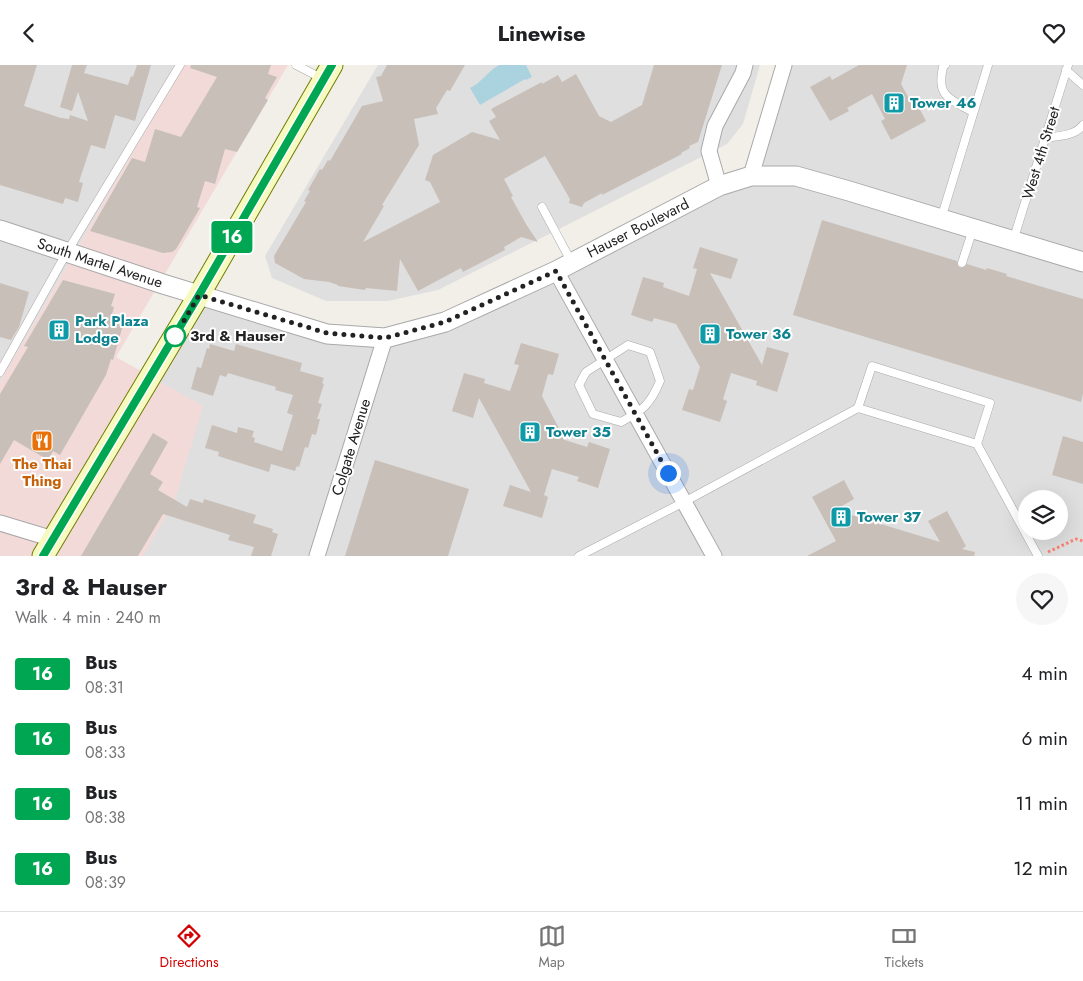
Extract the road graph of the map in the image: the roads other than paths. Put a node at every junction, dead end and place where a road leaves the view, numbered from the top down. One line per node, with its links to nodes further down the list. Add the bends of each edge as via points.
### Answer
1 (180, 65): 20 (lane)
2 (296, 65): 8 (lane)
3 (745, 65): 14 (street, via 715,125 709,151)
4 (784, 65): 13 (street)
5 (945, 65): 10 (lane, via 940,81 946,97)
6 (988, 65): 10 (lane)
7 (1067, 68): 9 (lane); 12 (lane, West 4th Street)
8 (328, 72): 24 (main road)
9 (1083, 85)
10 (973, 114): 16 (lane)
11 (1083, 125): 12 (lane, via 1080,130 1063,136)
12 (1045, 138): 19 (lane, West 4th Street)
13 (750, 176): 14 (street, Hauser Boulevard); 16 (street, Hauser Boulevard, via 796,176)
14 (719, 186): 23 (street, Hauser Boulevard)
15 (542, 207): 23 (lane)
16 (941, 219): 17 (street, Hauser Boulevard)
17 (973, 229): 19 (street, Hauser Boulevard); 22 (lane)
18 (0, 230): 20 (street, South Martel Avenue)
19 (1013, 241): 21 (street, Hauser Boulevard)
20 (67, 252): 24 (street, South Martel Avenue); 27 (lane)
21 (1083, 262)
22 (962, 263)
23 (564, 267): 25 (street, Hauser Boulevard, via 445,322); 26 (street)
24 (199, 295): 25 (street, Hauser Boulevard, via 327,333); 33 (main road)
25 (385, 338): 34 (street, Colgate Avenue)
26 (606, 361): 29 (street); 29 (lane, via 586,372 579,385 594,414 621,422); 29 (lane, via 628,345 650,352 660,381 653,399)
27 (0, 372)
28 (858, 408): 30 (lane); 30 (lane, via 872,366 990,403); 31 (lane)
29 (635, 414): 31 (street)
30 (977, 444): 37 (lane)
31 (684, 502): 35 (lane); 36 (street)
32 (0, 523): 33 (street)
33 (48, 548)
34 (317, 556)
35 (580, 556)
36 (714, 556)
37 (1039, 556)

